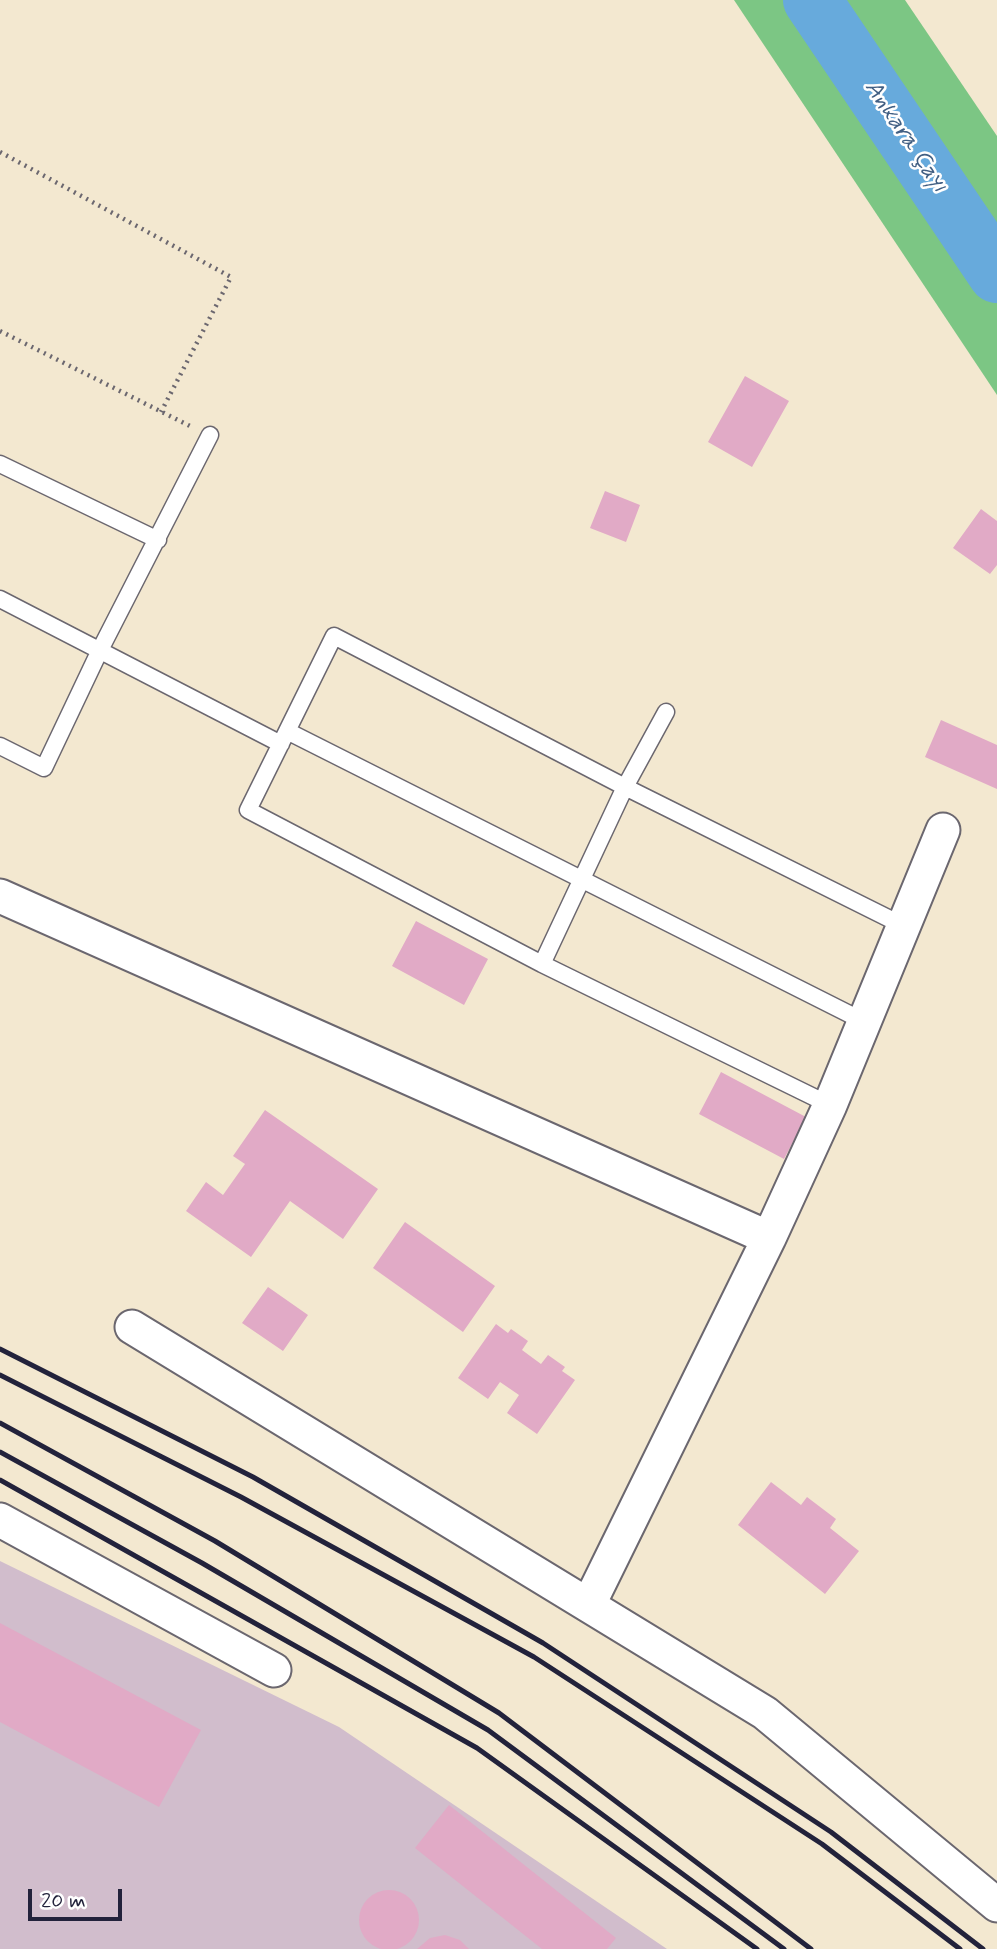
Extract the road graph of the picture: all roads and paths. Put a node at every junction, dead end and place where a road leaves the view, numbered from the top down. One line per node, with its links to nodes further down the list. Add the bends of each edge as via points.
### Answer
1 (0, 152): 3 (path, via 232,277)
2 (0, 331): 3 (path)
3 (162, 412): 4 (path)
4 (211, 435): 6 (lane)
5 (0, 464): 6 (lane)
6 (158, 540): 8 (lane)
7 (0, 599): 8 (lane)
8 (100, 650): 10 (lane); 11 (lane, via 44,768)
9 (666, 712): 12 (lane)
10 (284, 737): 12 (lane, via 334,636); 14 (lane); 17 (lane, via 248,810)
11 (0, 746)
12 (625, 787): 14 (lane); 16 (lane)
13 (943, 830): 16 (street)
14 (582, 880): 17 (lane); 18 (lane)
15 (0, 896): 20 (street)
16 (904, 926): 18 (street)
17 (542, 964): 19 (lane)
18 (865, 1022): 19 (street)
19 (830, 1105): 20 (street)
20 (769, 1238): 23 (street)
21 (132, 1327): 23 (street)
22 (0, 1520): 24 (street)
23 (589, 1604): 25 (street, via 765,1713)
24 (274, 1670)
25 (997, 1905)

